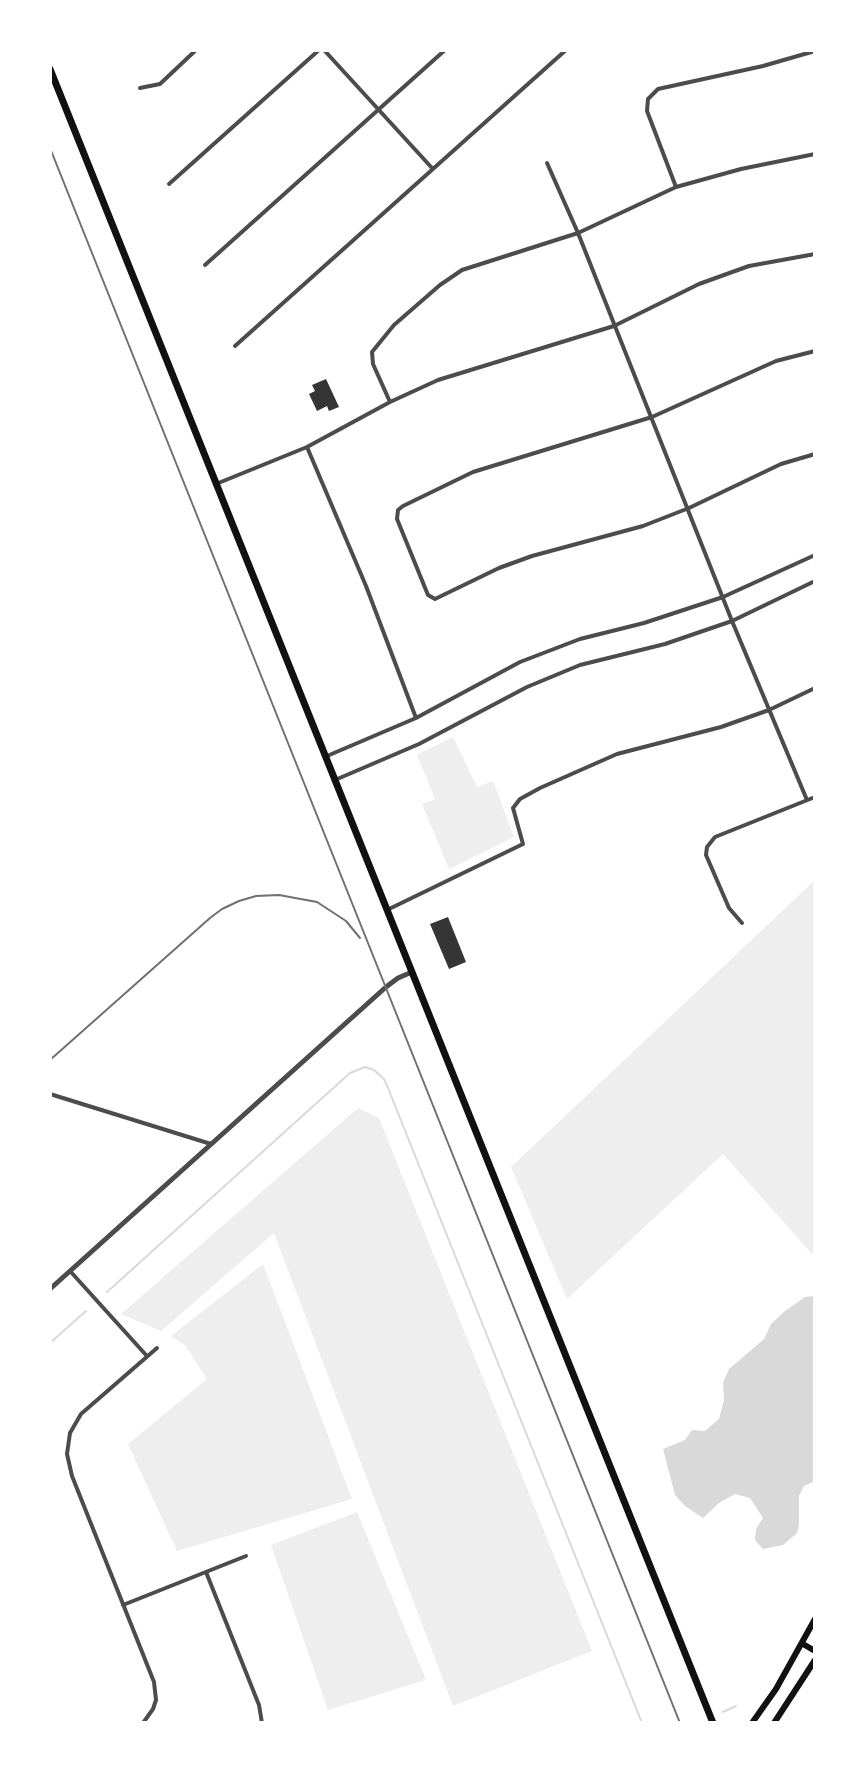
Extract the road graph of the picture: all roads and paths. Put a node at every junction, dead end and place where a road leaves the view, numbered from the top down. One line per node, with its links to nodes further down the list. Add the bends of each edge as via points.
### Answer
1 (196, 50): 7 (street, via 160,84)
2 (322, 50): 8 (street); 12 (street)
3 (445, 50): 8 (street)
4 (566, 50): 11 (street)
5 (815, 51): 13 (street, via 658,89 648,99 647,111)
6 (50, 69): 24 (main road)
7 (140, 88)
8 (378, 108): 11 (street); 16 (street)
9 (815, 154): 13 (street)
10 (547, 163): 14 (street)
11 (432, 168): 18 (street)
12 (169, 184)
13 (676, 187): 14 (street)
14 (578, 233): 17 (street); 20 (street, via 462,270 394,325 372,352)
15 (815, 254): 17 (street, via 749,266)
16 (205, 265)
17 (614, 326): 20 (street, via 468,369); 21 (street)
18 (235, 346)
19 (815, 351): 21 (street, via 776,361)
20 (390, 402): 22 (street)
21 (652, 417): 25 (street); 25 (street, via 490,465 403,506 397,519 422,581 435,599 532,556)
22 (307, 447): 24 (street); 32 (street)
23 (815, 454): 25 (street, via 781,464)
24 (216, 484): 33 (main road)
25 (689, 508): 28 (street)
26 (815, 555): 28 (street)
27 (815, 581): 29 (street)
28 (723, 597): 29 (street); 32 (street, via 546,651)
29 (732, 621): 31 (street); 34 (street, via 580,665)
30 (815, 688): 31 (street)
31 (769, 710): 36 (street); 37 (street, via 617,754 540,788 513,808 523,844)
32 (416, 718): 33 (street)
33 (326, 756): 34 (main road)
34 (335, 780): 37 (main road)
35 (815, 797): 36 (street)
36 (807, 800): 38 (street, via 715,837 707,847 729,908)
37 (387, 910): 39 (main road)
38 (742, 923)
39 (412, 972): 41 (street, via 386,987); 55 (main road)
40 (50, 1094): 41 (street)
41 (211, 1144): 42 (street)
42 (70, 1271): 43 (street); 45 (street)
43 (50, 1289)
44 (157, 1348): 45 (street)
45 (147, 1356): 48 (street, via 81,1414 70,1433 67,1454)
46 (246, 1556): 47 (street)
47 (206, 1572): 48 (street); 54 (street)
48 (123, 1605): 53 (street, via 156,1691)
49 (815, 1619): 50 (main road)
50 (803, 1644): 51 (main road); 56 (main road)
51 (815, 1651)
52 (815, 1660): 57 (main road)
53 (143, 1723)
54 (262, 1723)
55 (713, 1723)
56 (752, 1723)
57 (774, 1723)

